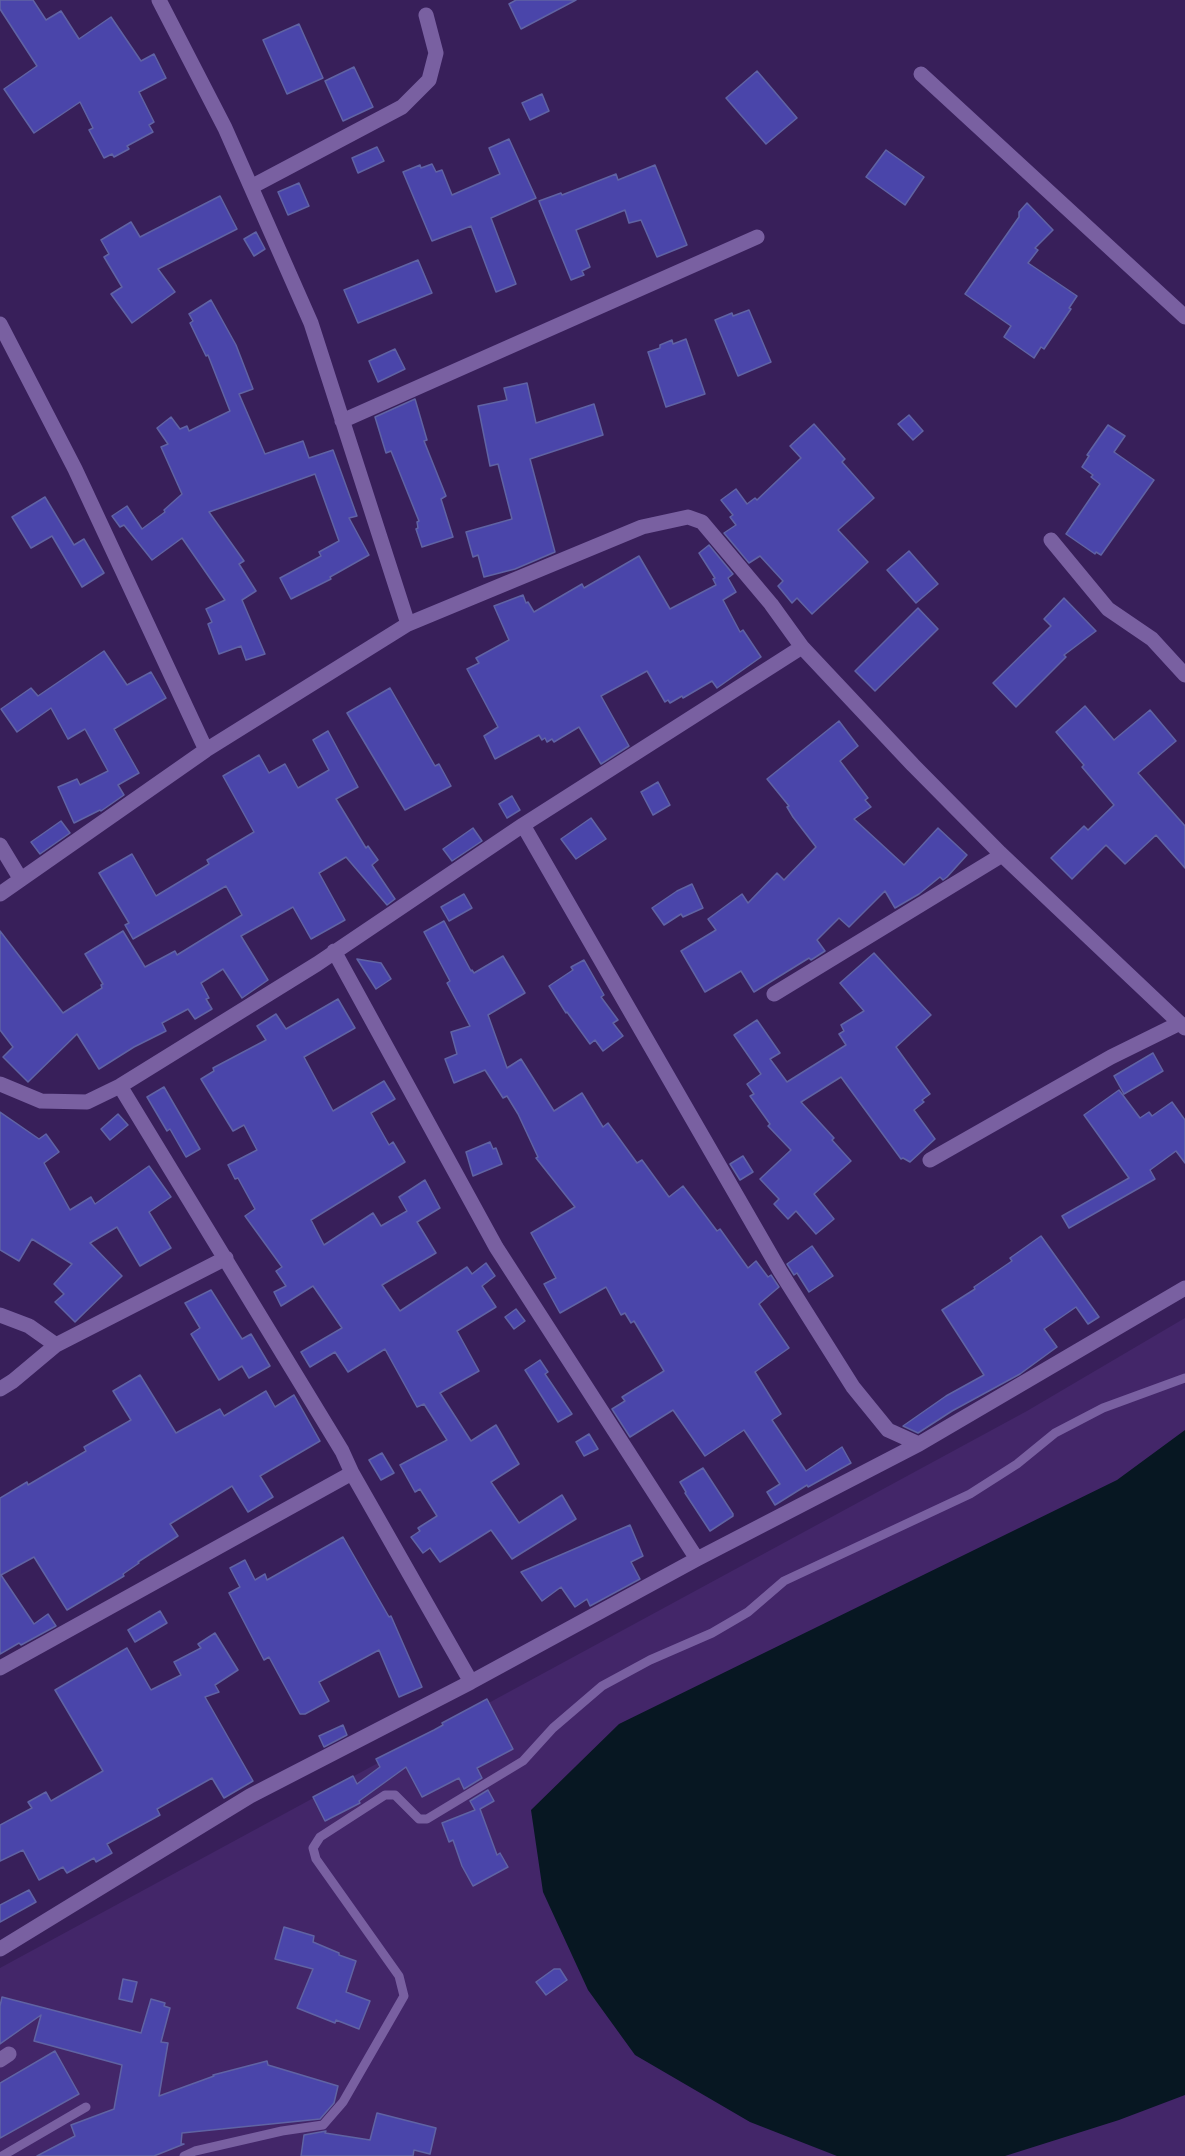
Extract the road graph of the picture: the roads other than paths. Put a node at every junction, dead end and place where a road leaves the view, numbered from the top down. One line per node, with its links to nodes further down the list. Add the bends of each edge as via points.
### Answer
1 (159, 0): 4 (street)
2 (426, 15): 4 (street, via 436,53 429,80 402,106)
3 (921, 74): 6 (street)
4 (251, 187): 8 (street, via 311,323)
5 (757, 237): 8 (street)
6 (1185, 317)
7 (0, 324): 13 (street, via 75,470)
8 (342, 421): 10 (street)
9 (1051, 540): 12 (street, via 1108,609 1152,639)
10 (408, 624): 11 (street, via 642,526 688,517 702,522 771,603); 13 (street)
11 (802, 648): 14 (street); 16 (street)
12 (1185, 675)
13 (206, 750): 17 (street)
14 (523, 825): 19 (street); 31 (street, via 780,1271 847,1377 888,1431)
15 (0, 845): 17 (street)
16 (1002, 855): 20 (street); 21 (street)
17 (20, 878): 18 (street)
18 (0, 894)
19 (334, 951): 23 (street); 33 (street, via 496,1247)
20 (774, 994)
21 (1183, 1025): 24 (street, via 1111,1057)
22 (0, 1084): 23 (street, via 41,1101 87,1102)
23 (120, 1086): 25 (street)
24 (930, 1160)
25 (226, 1258): 28 (street); 32 (street)
26 (1185, 1288): 31 (street)
27 (0, 1315): 28 (street, via 29,1326)
28 (56, 1346): 30 (street)
29 (1185, 1378): 39 (lane, via 1102,1408 1055,1433 1017,1464 970,1494 784,1581 748,1612 721,1628 602,1686 553,1728 523,1761 427,1819 419,1819 395,1795 385,1795 320,1837 313,1848 316,1859 399,1976 404,1996 343,2102 323,2125 282,2131)
30 (0, 1389)
31 (919, 1444): 33 (street)
32 (352, 1473): 34 (street); 35 (street)
33 (697, 1559): 35 (street)
34 (0, 1668)
35 (471, 1682): 36 (street, via 250,1796)
36 (0, 1949)
37 (86, 2107): 38 (lane)
38 (2, 2156)
39 (184, 2156)

